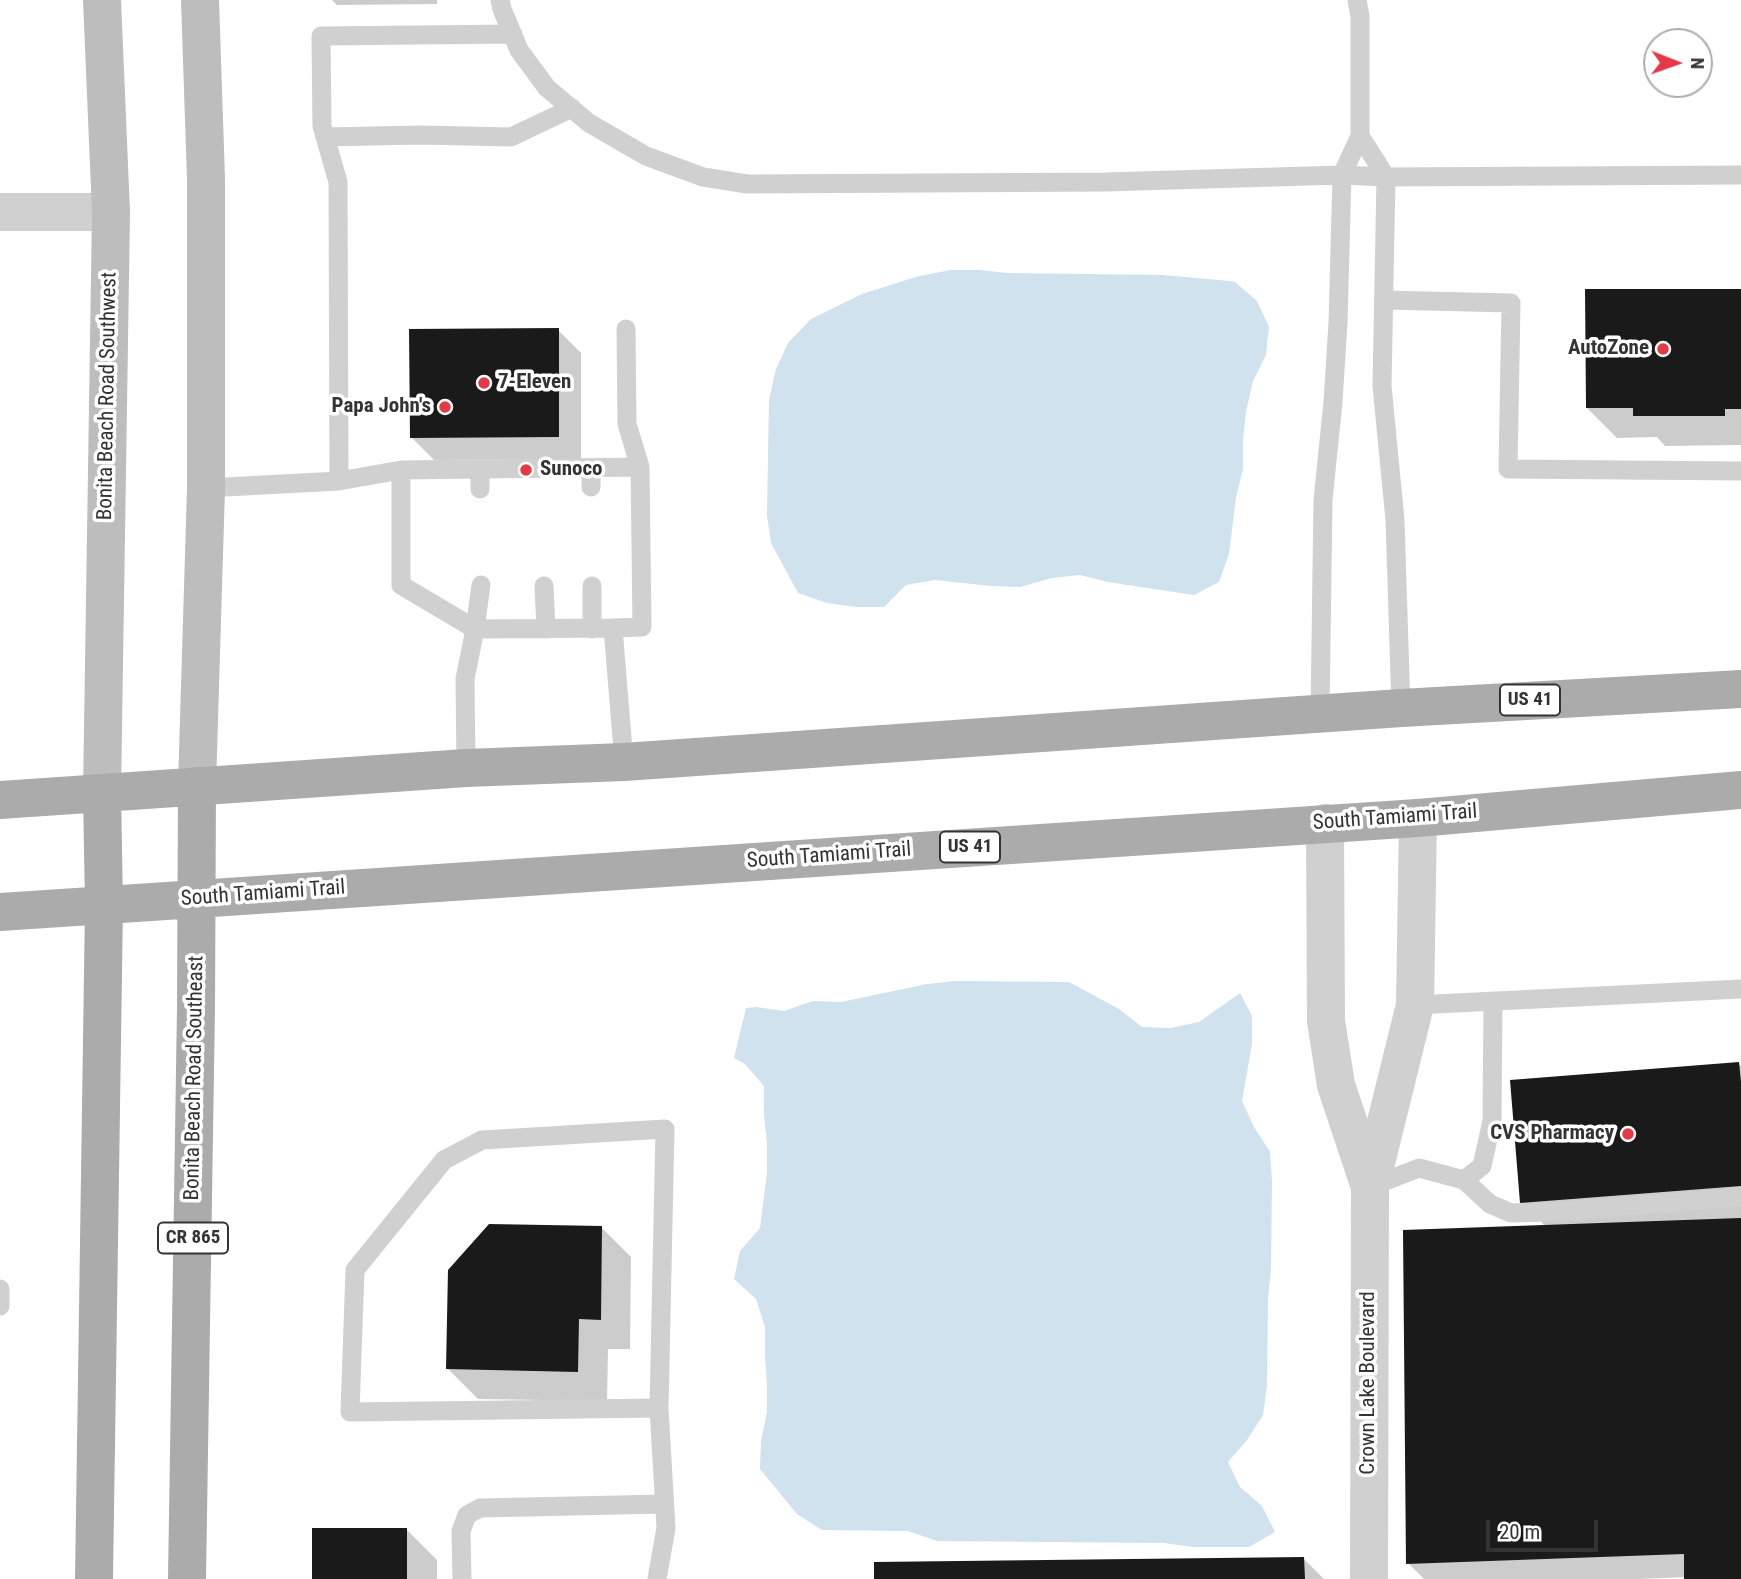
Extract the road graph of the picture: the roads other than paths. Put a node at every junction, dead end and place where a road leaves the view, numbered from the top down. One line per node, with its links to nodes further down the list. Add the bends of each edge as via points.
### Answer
1 (102, 0): 13 (main road, Bonita Beach Road Southwest)
2 (200, 0): 20 (main road, CR 865, via 206,179)
3 (500, 0): 5 (lane)
4 (1357, 0): 8 (lane)
5 (513, 34): 6 (lane, via 547,88); 7 (lane, via 321,36)
6 (572, 108): 7 (lane, via 511,137); 9 (lane, via 646,156 703,177 747,184)
7 (325, 136): 19 (lane, via 338,181)
8 (1360, 136): 9 (lane); 11 (lane)
9 (1342, 175): 11 (lane); 30 (lane, via 1338,323 1323,500)
10 (1741, 175): 11 (lane)
11 (1386, 177): 14 (lane)
12 (0, 212): 13 (street)
13 (111, 212): 35 (main road, Bonita Beach Road Southwest)
14 (1384, 300): 18 (lane, via 1511,303 1508,469); 29 (lane, via 1382,386 1395,520)
15 (626, 329): 16 (lane, via 627,424)
16 (640, 467): 17 (lane, via 591,478 480,479); 25 (lane, via 642,626)
17 (401, 470): 19 (lane); 26 (lane, via 401,585)
18 (1741, 471)
19 (339, 481): 20 (lane)
20 (206, 488): 33 (main road, CR 865)
21 (481, 584): 26 (lane)
22 (544, 586): 27 (lane)
23 (592, 586): 24 (lane)
24 (592, 628): 25 (lane); 27 (lane)
25 (613, 628): 31 (lane)
26 (475, 629): 27 (lane); 32 (lane, via 465,679)
27 (546, 629)
28 (1741, 689): 29 (main road, US 41)
29 (1401, 708): 30 (main road, US 41)
30 (1320, 713): 31 (main road, US 41)
31 (624, 762): 32 (main road, US 41)
32 (466, 768): 33 (main road, US 41)
33 (197, 786): 35 (main road, US 41); 39 (main road, Bonita Beach Road Southeast / CR 865)
34 (1741, 790): 37 (main road, South Tamiami Trail / US 41)
35 (102, 793): 36 (main road, US 41); 40 (main road)
36 (0, 800)
37 (1418, 818): 38 (main road, South Tamiami Trail / US 41); 44 (street, Crown Lake Boulevard)
38 (1325, 823): 39 (main road, South Tamiami Trail / US 41); 46 (street, Crown Lake Boulevard, via 1326,1021 1336,1085)
39 (198, 898): 40 (main road, South Tamiami Trail / US 41); 53 (main road, Bonita Beach Road Southeast / CR 865)
40 (104, 906): 41 (main road, South Tamiami Trail / US 41); 52 (main road)
41 (0, 912)
42 (1741, 989): 43 (lane)
43 (1493, 1002): 44 (lane); 45 (lane, via 1492,1121 1482,1166)
44 (1415, 1005): 46 (street, Crown Lake Boulevard)
45 (1464, 1180): 46 (lane, via 1419,1168); 47 (lane, via 1490,1204 1511,1213)
46 (1370, 1186): 56 (street, Crown Lake Boulevard)
47 (1741, 1196)
48 (0, 1289): 49 (lane)
49 (0, 1306)
50 (659, 1408): 50 (lane, via 350,1412 355,1270 444,1160 482,1140 665,1129); 51 (lane)
51 (664, 1504): 54 (lane, via 480,1508 467,1515 461,1531); 55 (lane, via 666,1528)
52 (94, 1579)
53 (187, 1579)
54 (461, 1579)
55 (657, 1579)
56 (1369, 1579)

